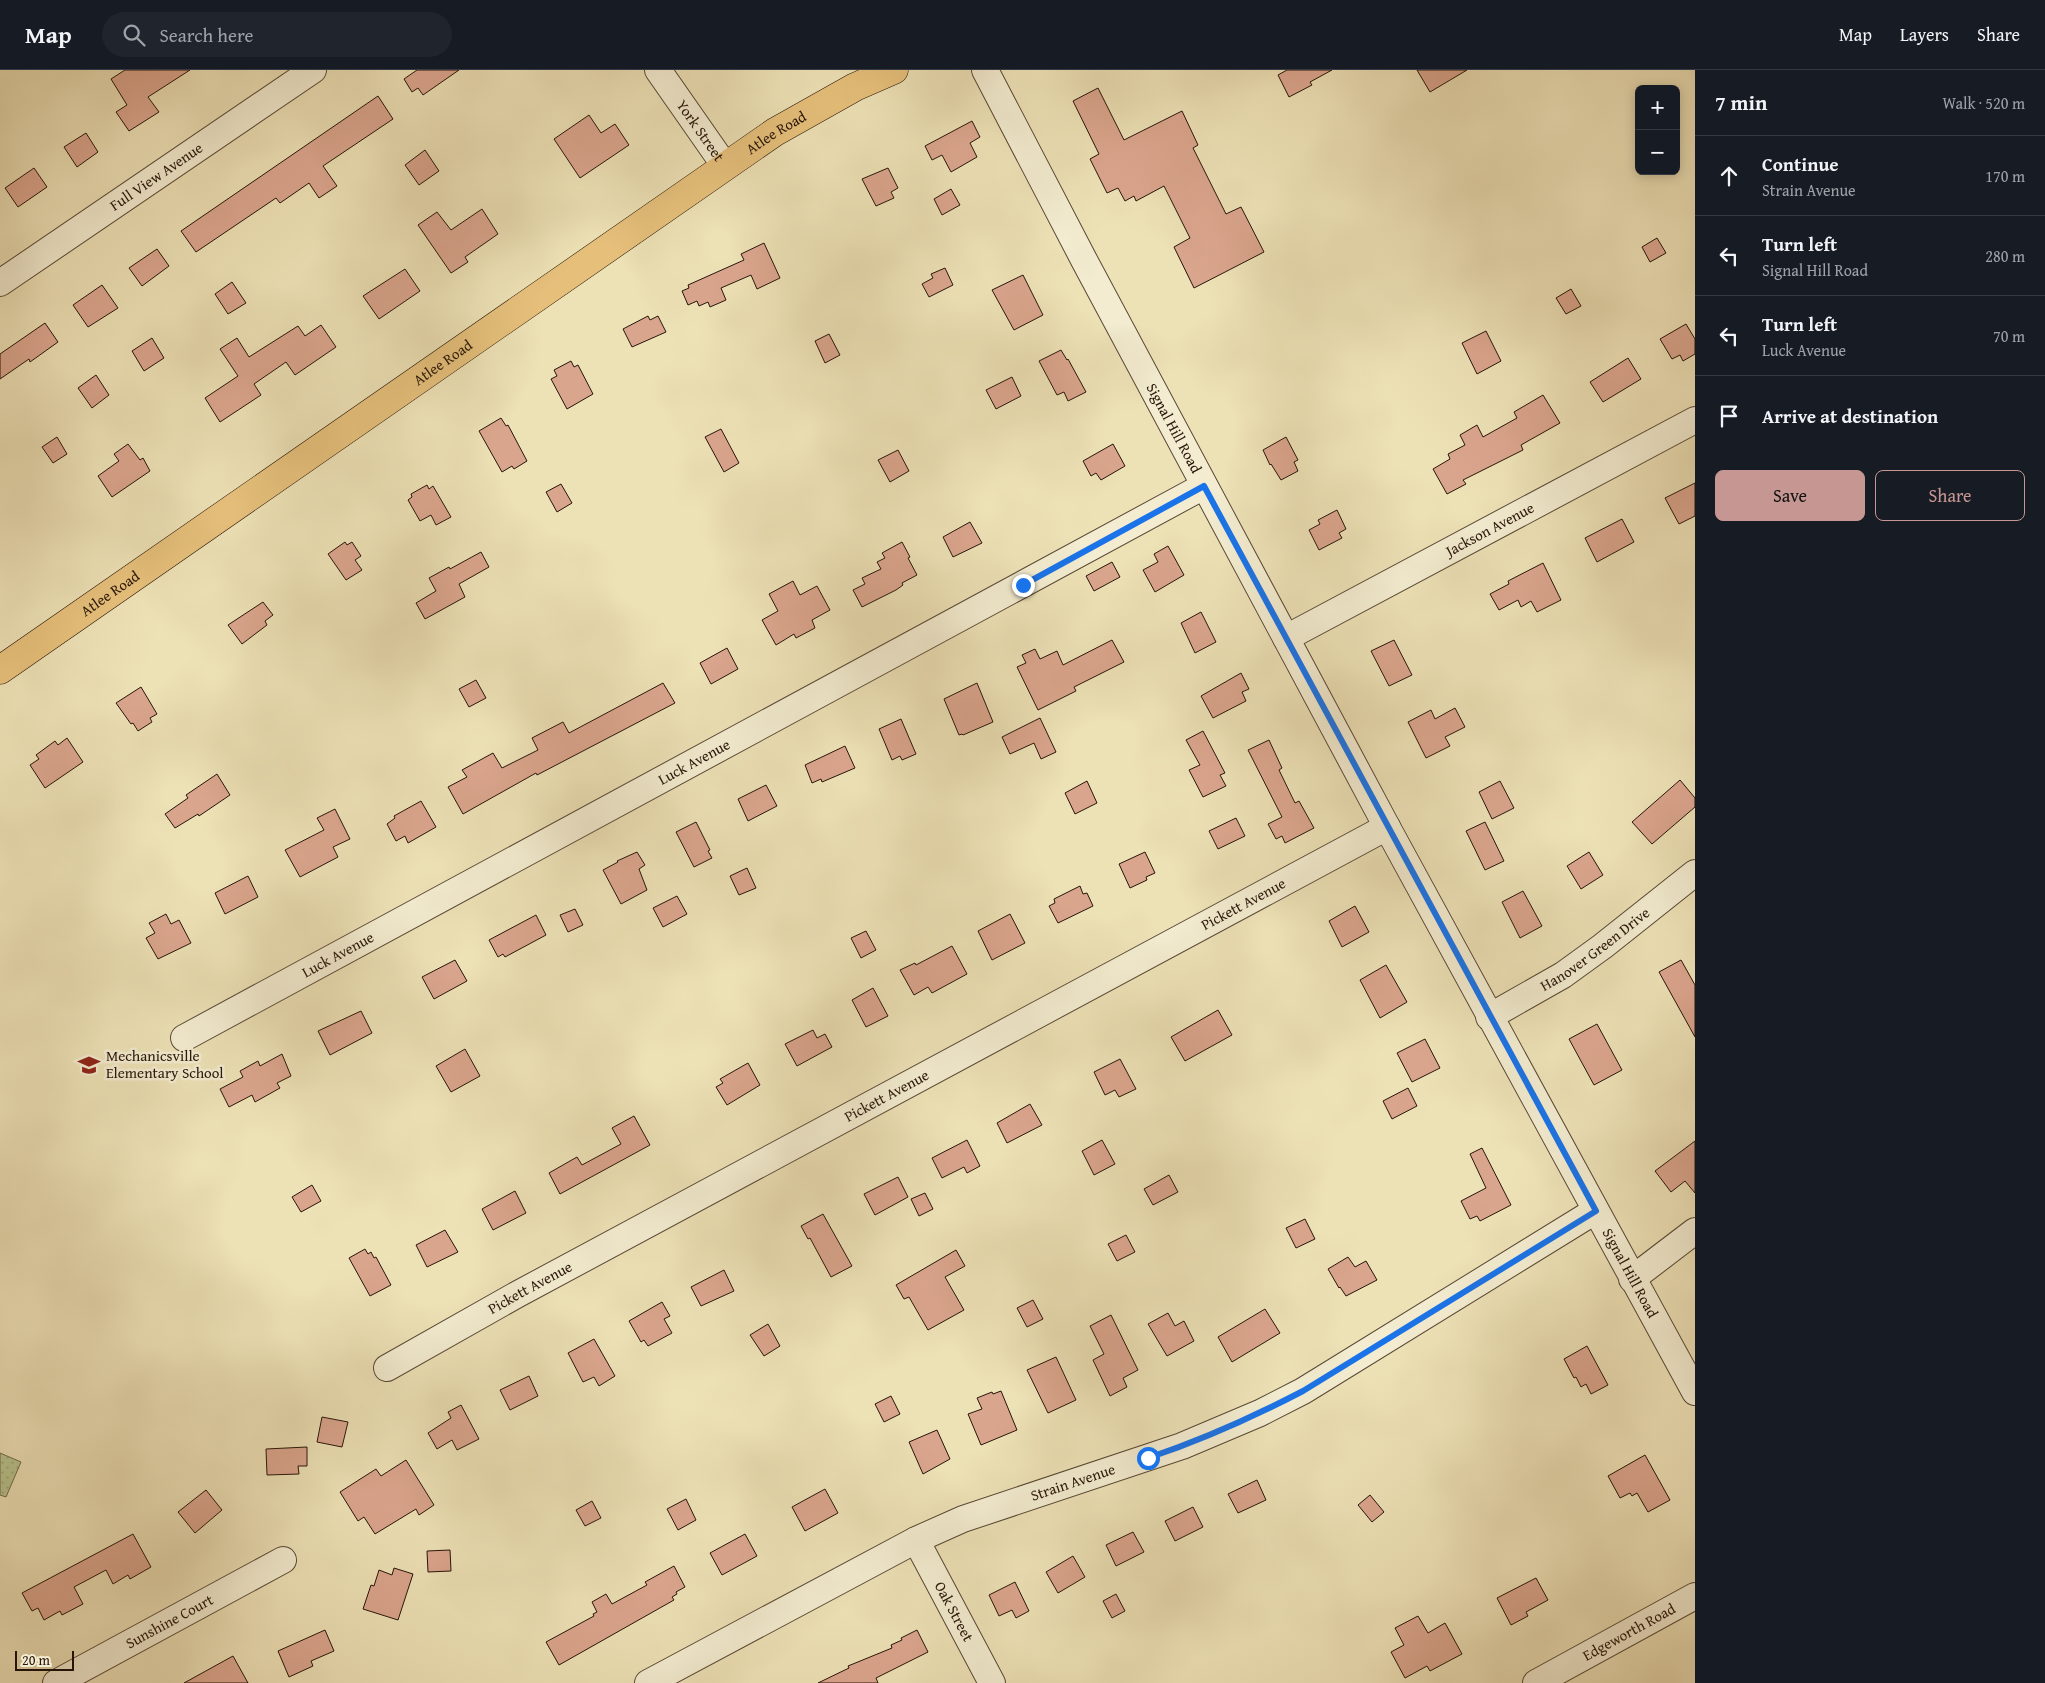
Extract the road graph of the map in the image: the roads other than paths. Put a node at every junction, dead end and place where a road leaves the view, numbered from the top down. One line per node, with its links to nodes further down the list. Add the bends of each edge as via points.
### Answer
1 (313, 70): 6 (street, Full View Avenue)
2 (658, 70): 5 (street, York Street)
3 (894, 70): 5 (main road, Atlee Road, via 815,108)
4 (985, 70): 8 (street, Signal Hill Road)
5 (725, 166): 10 (main road, Atlee Road)
6 (0, 284)
7 (1695, 420): 9 (street, Jackson Avenue)
8 (1204, 486): 9 (street, Signal Hill Road); 14 (street, Luck Avenue)
9 (1286, 638): 11 (street, Signal Hill Road)
10 (0, 670)
11 (1387, 827): 13 (street, Signal Hill Road); 18 (street, Pickett Avenue)
12 (1695, 873): 13 (street, Hanover Green Drive, via 1563,974)
13 (1489, 1017): 15 (street, Signal Hill Road)
14 (184, 1038)
15 (1596, 1211): 17 (street, Signal Hill Road); 20 (street, Strain Avenue, via 1303,1391 1260,1413 1182,1446 963,1518)
16 (1695, 1231): 17 (street)
17 (1632, 1279): 19 (street, Signal Hill Road)
18 (387, 1368)
19 (1695, 1392)
20 (916, 1540): 24 (street, Strain Avenue); 25 (street, Oak Street)
21 (283, 1560): 23 (street, Sunshine Court)
22 (1695, 1596): 26 (street, Edgeworth Road)
23 (56, 1683)
24 (648, 1683)
25 (992, 1683)
26 (1536, 1683)

